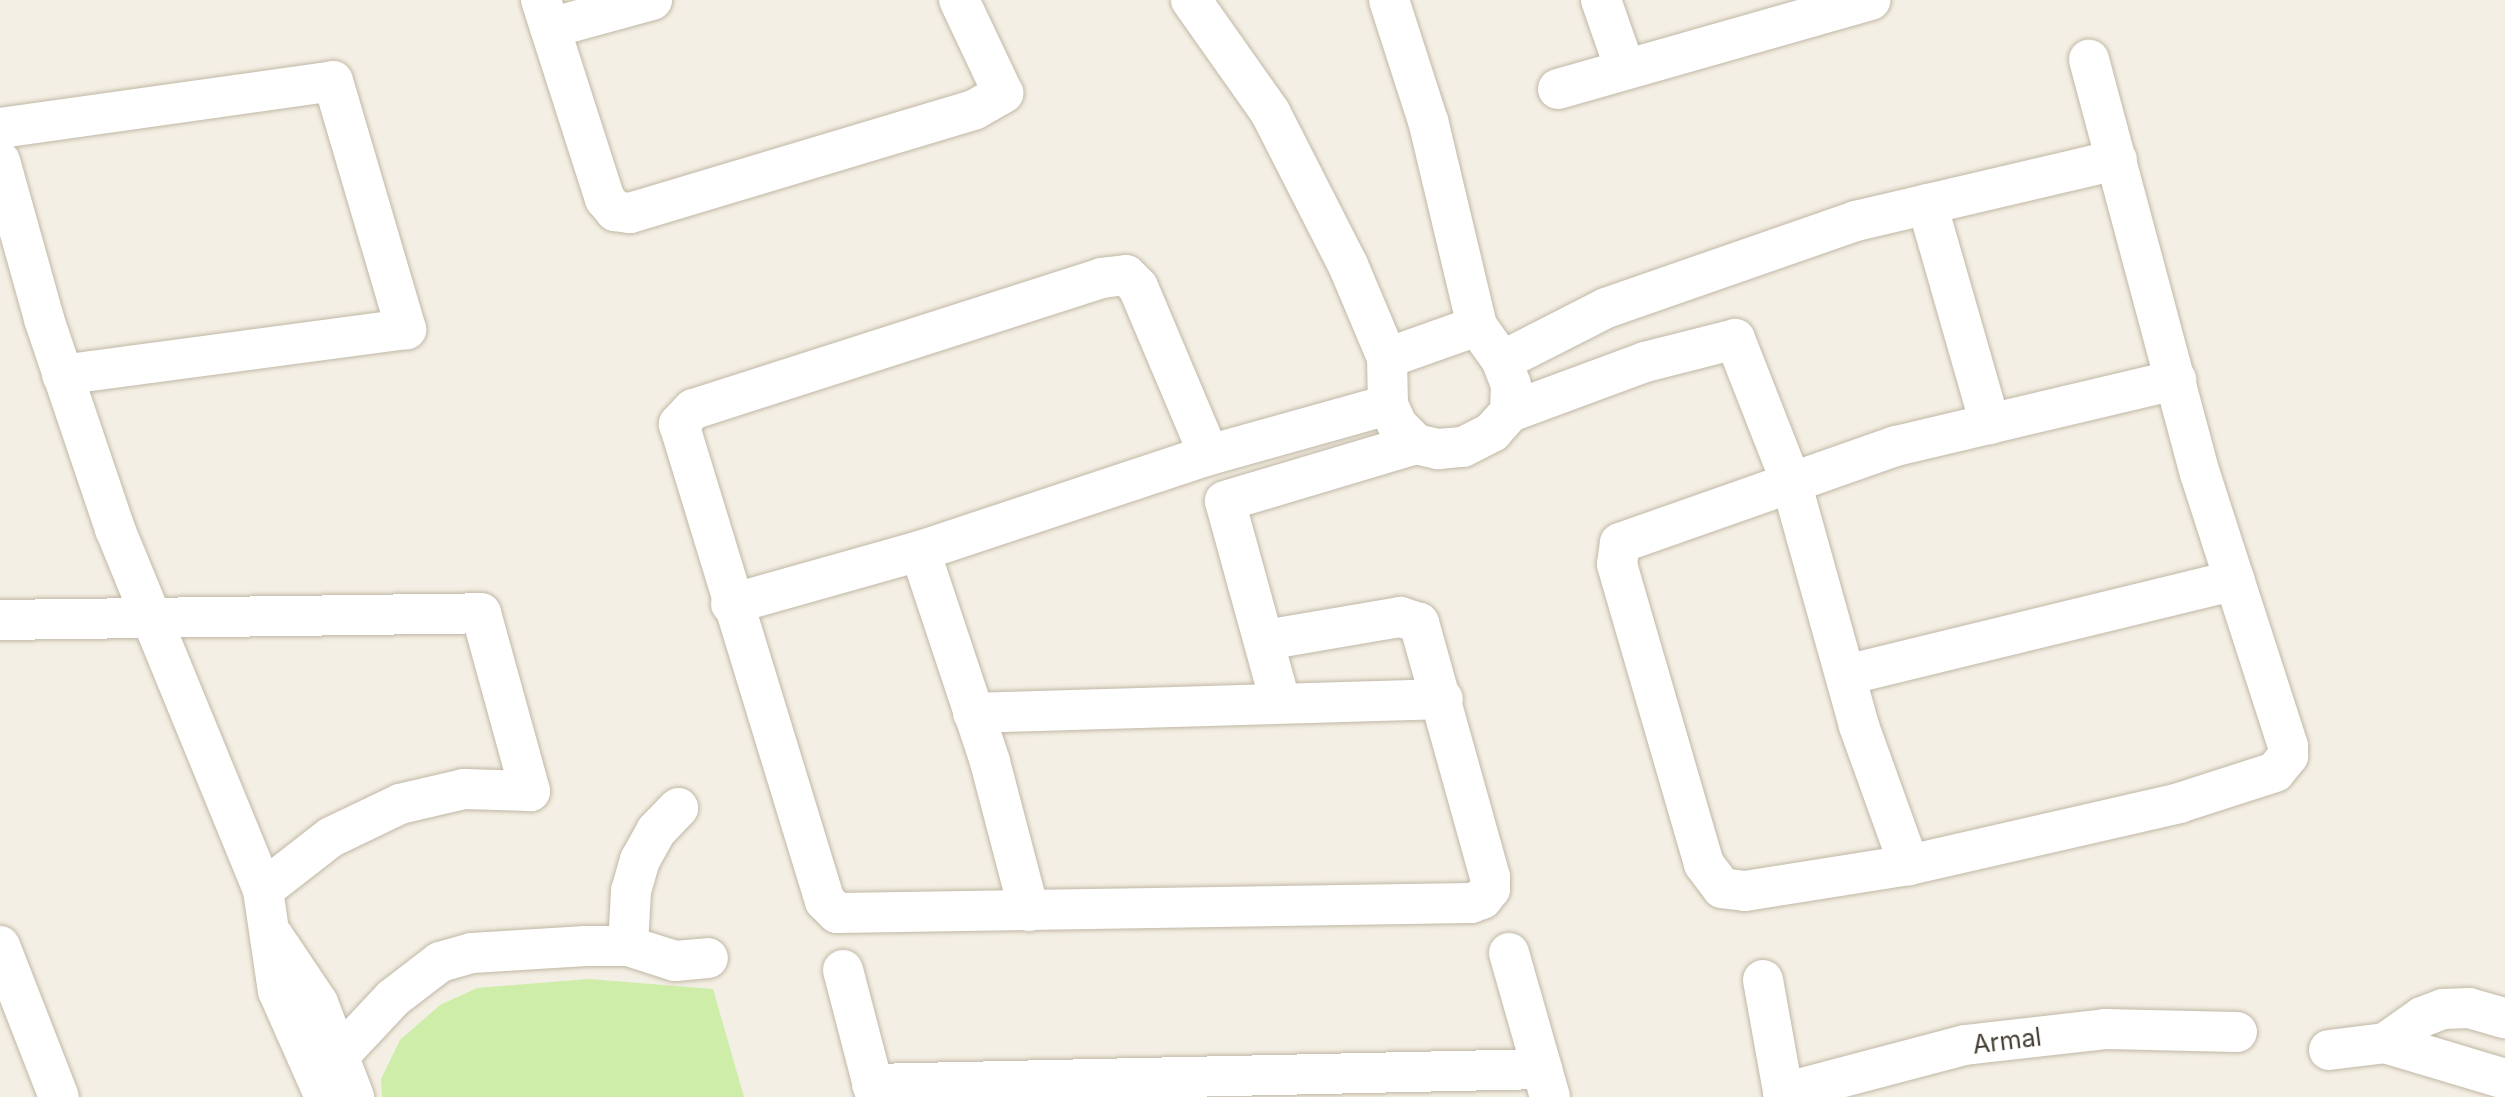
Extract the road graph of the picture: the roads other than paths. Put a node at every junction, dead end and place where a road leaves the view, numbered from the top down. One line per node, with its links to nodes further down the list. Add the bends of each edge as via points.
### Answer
1 (652, 0): 7 (street)
2 (959, 0): 7 (street, via 1004,93 974,110 630,213 615,211 605,199)
3 (1191, 0): 16 (street, via 1270,112)
4 (1390, 0): 15 (street, via 1428,121)
5 (1601, 0): 9 (street)
6 (1871, 0): 9 (street)
7 (546, 14)
8 (2089, 60): 12 (street)
9 (1625, 69): 10 (street)
10 (1558, 90)
11 (0, 128): 18 (street, via 333,81 406,330)
12 (2117, 160): 14 (street); 19 (street)
13 (0, 162): 18 (street)
14 (1927, 204): 17 (street, via 1700,273 1606,308); 22 (street)
15 (1477, 326): 16 (street); 17 (street)
16 (1388, 358): 20 (street)
17 (1502, 361): 21 (street, via 1511,385)
18 (62, 375): 29 (street)
19 (2176, 380): 22 (street); 27 (street)
20 (1388, 405): 23 (street); 24 (street)
21 (1510, 412): 23 (street, via 1492,432 1462,447); 25 (street, via 1645,362 1735,339)
22 (1990, 424): 25 (street, via 1896,446)
23 (1416, 444): 31 (street, via 1225,501)
24 (1209, 454): 26 (street); 28 (street, via 1138,287 1126,275 1084,284 684,415 680,435)
25 (1792, 482): 32 (street); 37 (street, via 1629,537 1616,554 1704,864 1722,888 1745,891)
26 (920, 551): 28 (street); 35 (street)
27 (2235, 580): 32 (street); 37 (street, via 2288,746 2284,766 2179,803)
28 (731, 604): 39 (street, via 830,908 846,915)
29 (152, 618): 30 (street); 38 (street); 38 (street, via 482,613 530,791 464,789 400,804 331,836)
30 (0, 620)
31 (1266, 640): 33 (street, via 1410,618 1424,632); 34 (street)
32 (1846, 675): 37 (street)
33 (1442, 699): 34 (street); 39 (street, via 1490,877 1482,899)
34 (1280, 701): 35 (street)
35 (972, 714): 39 (street)
36 (678, 808): 41 (street, via 640,860 630,891)
37 (1909, 866)
38 (263, 890): 50 (street, via 273,936 305,978)
39 (1029, 912)
40 (0, 946): 55 (street)
41 (628, 946): 43 (street, via 675,961); 50 (street, via 472,952 440,962 416,975)
42 (1508, 952): 52 (street)
43 (708, 958)
44 (843, 970): 53 (street)
45 (1763, 980): 54 (street)
46 (2505, 1018): 48 (street, via 2469,1008 2442,1010)
47 (2237, 1032): 54 (street, Armal, via 2105,1030 1965,1045)
48 (2385, 1043): 49 (street); 51 (street)
49 (2329, 1050)
50 (328, 1076): 56 (street)
51 (2505, 1078)
52 (1546, 1083): 53 (street)
53 (874, 1090)
54 (1783, 1095)
55 (60, 1097)
56 (354, 1097)

